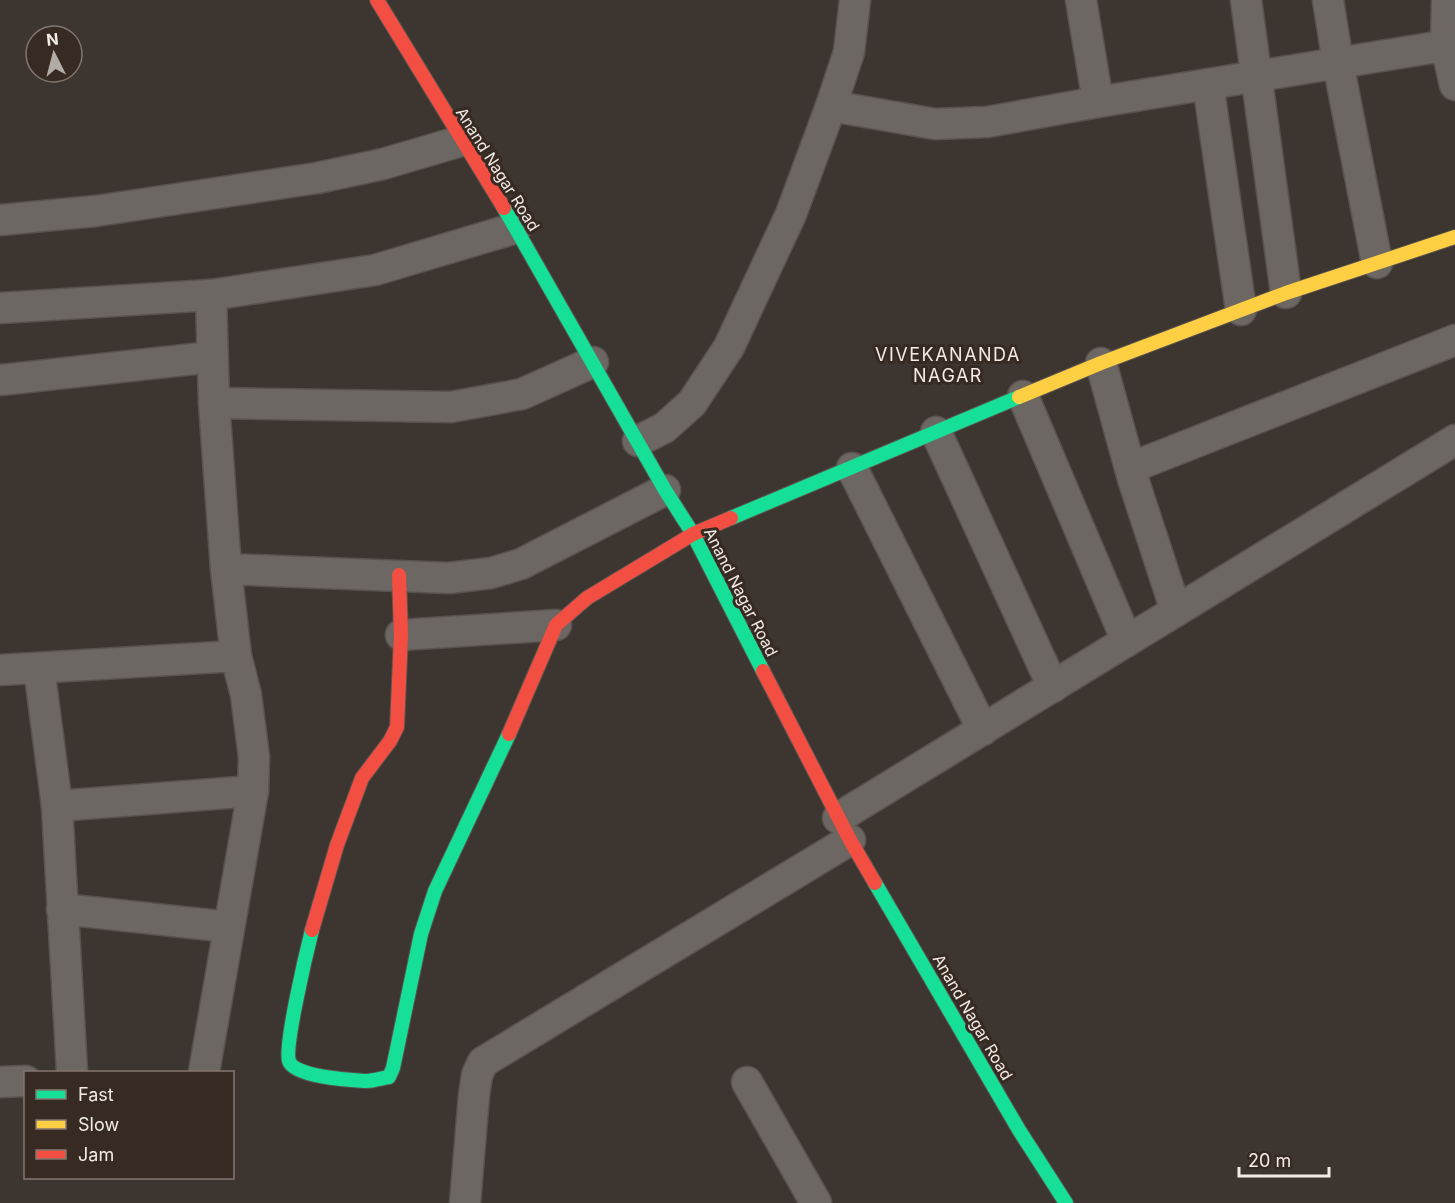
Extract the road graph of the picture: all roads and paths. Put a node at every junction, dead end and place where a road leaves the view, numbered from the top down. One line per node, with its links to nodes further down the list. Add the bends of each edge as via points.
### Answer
1 (377, 0): 14 (street, Anand Nagar Road)
2 (855, 0): 13 (street, via 849,52)
3 (1081, 0): 12 (street)
4 (1246, 0): 9 (street)
5 (1328, 0): 8 (street)
6 (1447, 0): 7 (street)
7 (1450, 45): 8 (street); 11 (street)
8 (1338, 63): 9 (street); 18 (street)
9 (1257, 76): 10 (street); 19 (street)
10 (1208, 84): 12 (street); 22 (street)
11 (1455, 85)
12 (1098, 102): 13 (street, via 987,122 935,124)
13 (831, 106): 32 (street, via 790,214 729,347 692,403 664,428)
14 (461, 141): 15 (street, via 317,178 96,211); 16 (street, Anand Nagar Road)
15 (0, 220)
16 (516, 228): 20 (street, via 375,270); 25 (street, Anand Nagar Road)
17 (1455, 237): 18 (street)
18 (1377, 262): 19 (street)
19 (1286, 293): 22 (street)
20 (211, 295): 21 (street); 24 (street)
21 (0, 308)
22 (1241, 310): 26 (street)
23 (1455, 340): 34 (street)
24 (212, 357): 27 (street); 29 (street)
25 (593, 362): 29 (street, via 522,394 452,406); 32 (street, Anand Nagar Road)
26 (1101, 363): 28 (street); 34 (street)
27 (0, 381)
28 (1023, 396): 30 (street); 42 (street)
29 (214, 403): 37 (street)
30 (936, 432): 33 (street); 46 (street)
31 (1455, 440): 39 (street)
32 (638, 441): 35 (street, Anand Nagar Road)
33 (852, 468): 36 (street); 47 (street)
34 (1130, 468): 39 (street)
35 (665, 490): 36 (street, Anand Nagar Road); 38 (street, via 521,564 491,573 449,578)
36 (693, 534): 40 (street, via 587,598); 50 (street, Anand Nagar Road)
37 (226, 569): 38 (street); 43 (street)
38 (399, 575): 41 (street)
39 (1176, 611): 42 (street)
40 (556, 625): 41 (street); 41 (street, via 435,891 421,934 389,1077 368,1081 307,1074 295,1070 288,1053 299,985 337,841 362,778 397,727)
41 (401, 635)
42 (1127, 641): 46 (street)
43 (236, 656): 44 (street); 48 (street, via 246,695 254,757)
44 (39, 668): 45 (street); 49 (street)
45 (0, 670)
46 (1053, 687): 47 (street)
47 (983, 730): 50 (street)
48 (253, 791): 49 (street); 52 (street)
49 (57, 806): 51 (street)
50 (844, 829): 58 (street, via 483,1062 474,1095); 60 (street, Anand Nagar Road, via 1019,1130)
51 (62, 909): 52 (street); 53 (street)
52 (229, 927): 54 (street)
53 (72, 1071)
54 (204, 1071)
55 (24, 1081): 56 (street)
56 (0, 1082)
57 (747, 1082): 59 (street)
58 (465, 1203)
59 (816, 1203)
60 (1066, 1203)

